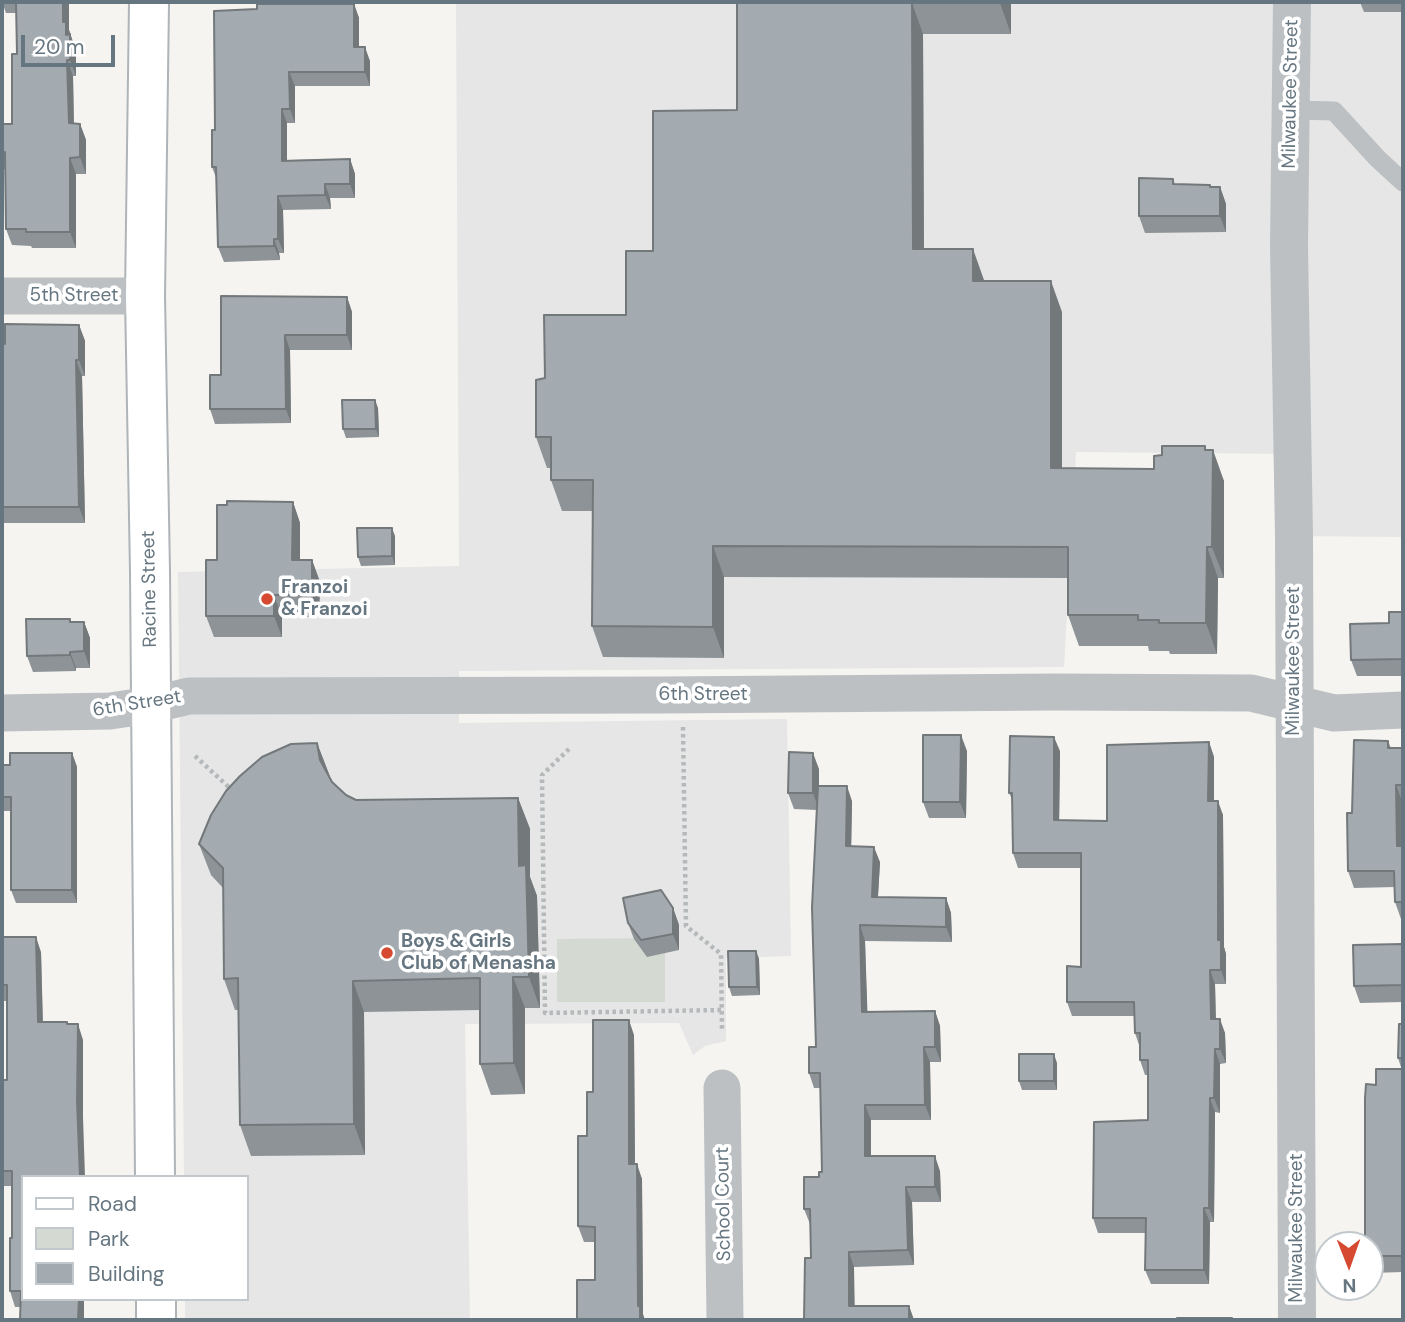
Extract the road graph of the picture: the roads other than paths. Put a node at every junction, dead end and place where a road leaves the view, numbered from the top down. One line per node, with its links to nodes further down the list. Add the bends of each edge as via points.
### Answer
1 (149, 2): 6 (main road, Racine Street)
2 (1292, 2): 3 (street, Milwaukee Street)
3 (1291, 110): 4 (lane, via 1334,111); 7 (street, Milwaukee Street)
4 (1403, 182)
5 (2, 296): 6 (street, 5th Street)
6 (145, 296): 8 (main road, Racine Street)
7 (1294, 703): 8 (street, 6th Street, via 1251,693 1055,692 189,696); 9 (street, 6th Street, via 1334,713); 16 (street, Milwaukee Street)
8 (151, 705): 10 (street, 6th Street, via 102,712); 12 (main road, Racine Street)
9 (1403, 710)
10 (2, 713)
11 (722, 1088): 15 (street, School Court)
12 (155, 1175)
13 (156, 1301): 14 (main road)
14 (156, 1320)
15 (725, 1320)
16 (1297, 1320)

